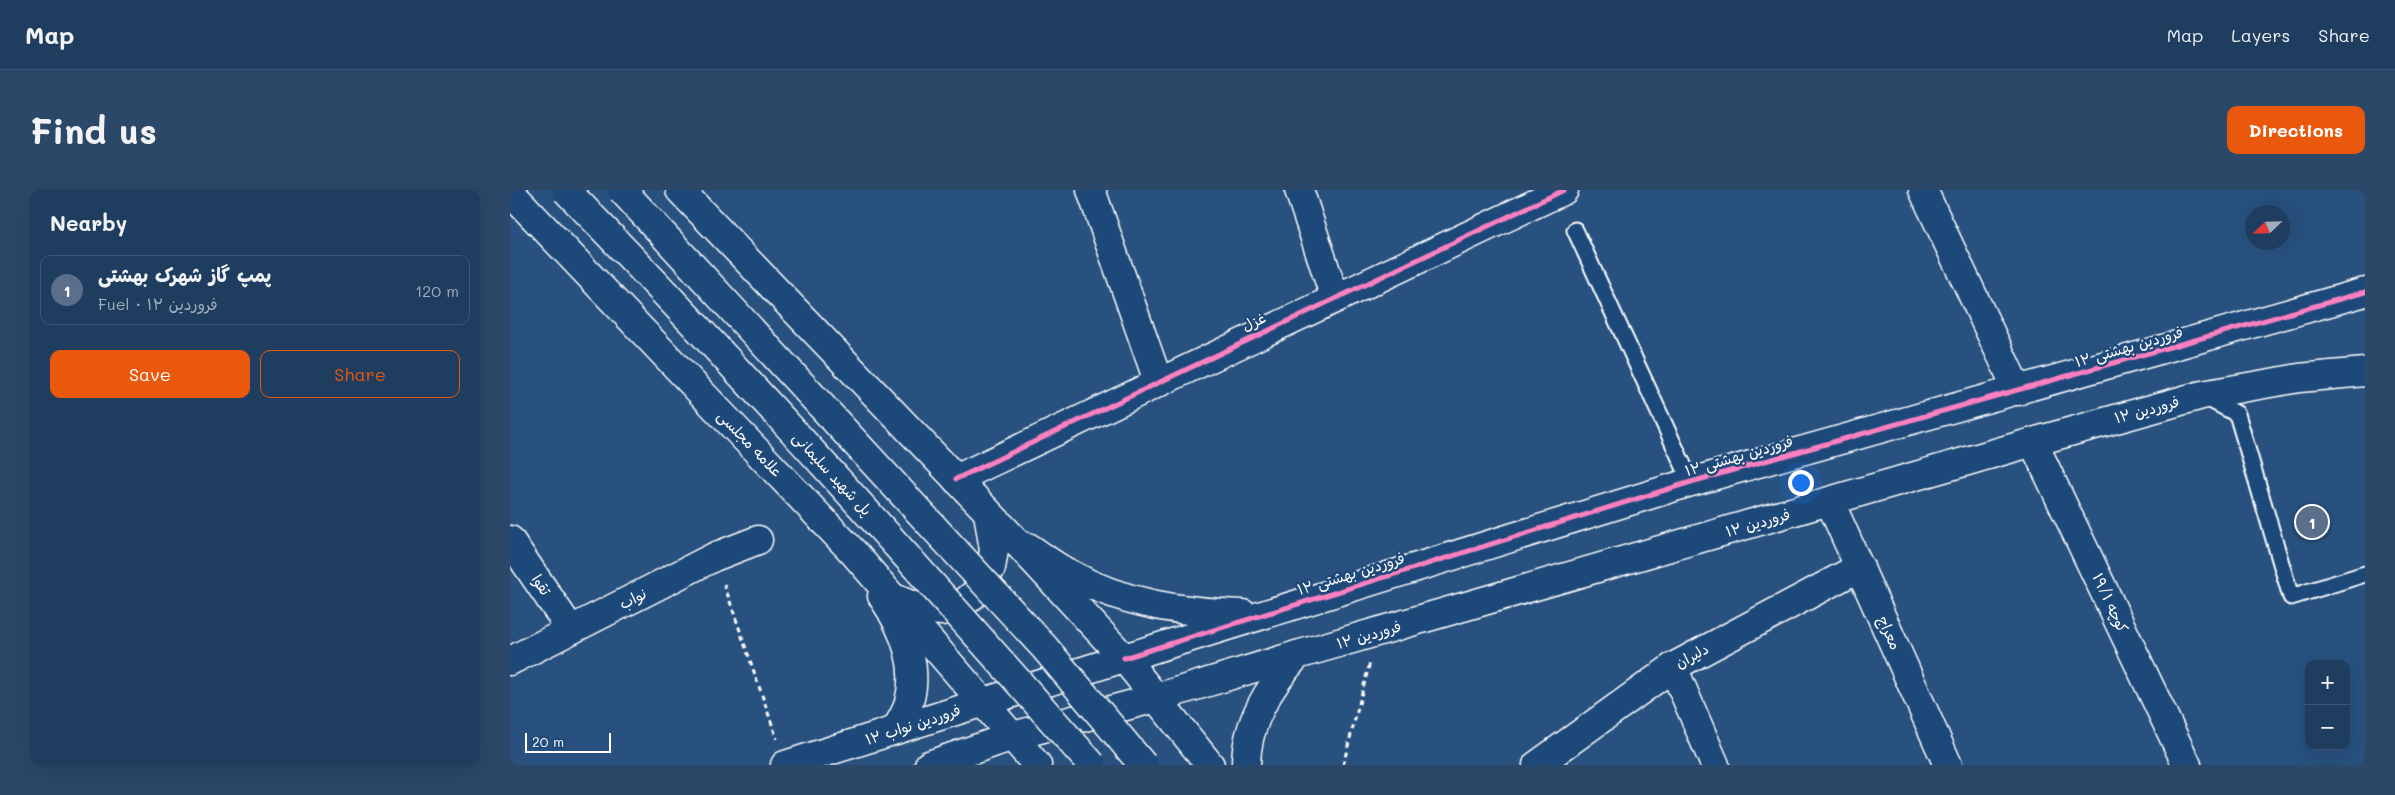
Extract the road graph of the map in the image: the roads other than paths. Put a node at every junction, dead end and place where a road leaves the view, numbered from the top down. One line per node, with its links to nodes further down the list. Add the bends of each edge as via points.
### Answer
1 (566, 190): 42 (main road, پل شهید سلیمانی, bridge, via 660,286 934,585)
2 (622, 190): 43 (main road, bridge, via 1045,648)
3 (680, 190): 18 (main road)
4 (1091, 190): 14 (main road)
5 (1299, 190): 12 (main road)
6 (1564, 190): 9 (main road, غزل)
7 (1923, 190): 15 (main road)
8 (510, 192): 25 (main road, علامه مجلسی)
9 (1519, 200): 12 (main road, غزل)
10 (1575, 230): 19 (lane)
11 (2365, 292): 15 (main road, ۱۲ فروردین بهشتی)
12 (1334, 298): 14 (main road, غزل)
13 (2365, 372): 16 (main road, ۱۲ فروردین, via 2299,378)
14 (1158, 381): 18 (main road, غزل)
15 (2018, 391): 19 (main road, ۱۲ فروردین بهشتی)
16 (2202, 395): 17 (main road, ۱۲ فروردین); 27 (lane, via 2237,414 2291,597)
17 (2033, 442): 20 (main road, ۱۲ فروردین); 49 (main road, کوچه ۱۹/۱)
18 (956, 479): 21 (main road)
19 (1691, 482): 29 (main road, ۱۲ فروردین بهشتی)
20 (1830, 502): 26 (main road, معراج); 31 (main road, ۱۲ فروردین)
21 (988, 513): 22 (main road); 28 (main road, via 994,550 980,589 965,602 942,612 921,610)
22 (1010, 535): 29 (main road, via 1070,574 1115,594 1193,612); 32 (main road)
23 (510, 540): 30 (main road, تقوا)
24 (758, 540): 30 (main road, نواب, via 714,558)
25 (854, 553): 28 (main road, علامه مجلسی); 37 (main road, via 896,618 910,650 913,677 909,703)
26 (1860, 567): 34 (main road, دلیران); 48 (main road, معراج)
27 (2365, 574)
28 (896, 599): 36 (main road, علامه مجلسی)
29 (1262, 615): 32 (main road, ۱۲ فروردین بهشتی)
30 (571, 630): 33 (main road, نواب)
31 (1297, 655): 35 (main road, ۱۲ فروردین); 45 (main road, via 1263,699 1253,727)
32 (1124, 658): 35 (main road); 36 (main road, ۱۲ فروردین نواب)
33 (510, 662)
34 (1673, 667): 46 (main road, دلیران); 47 (main road)
35 (1156, 698): 38 (main road, ۱۲ فروردین); 44 (main road)
36 (984, 702): 37 (main road, ۱۲ فروردین نواب); 38 (main road, علامه مجلسی)
37 (896, 730): 40 (main road, ۱۲ فروردین نواب)
38 (1013, 736): 39 (main road); 41 (main road)
39 (943, 763)
40 (785, 765)
41 (1037, 765)
42 (1092, 765)
43 (1143, 765)
44 (1210, 765)
45 (1246, 765)
46 (1537, 765)
47 (1715, 765)
48 (1948, 765)
49 (2187, 765)

